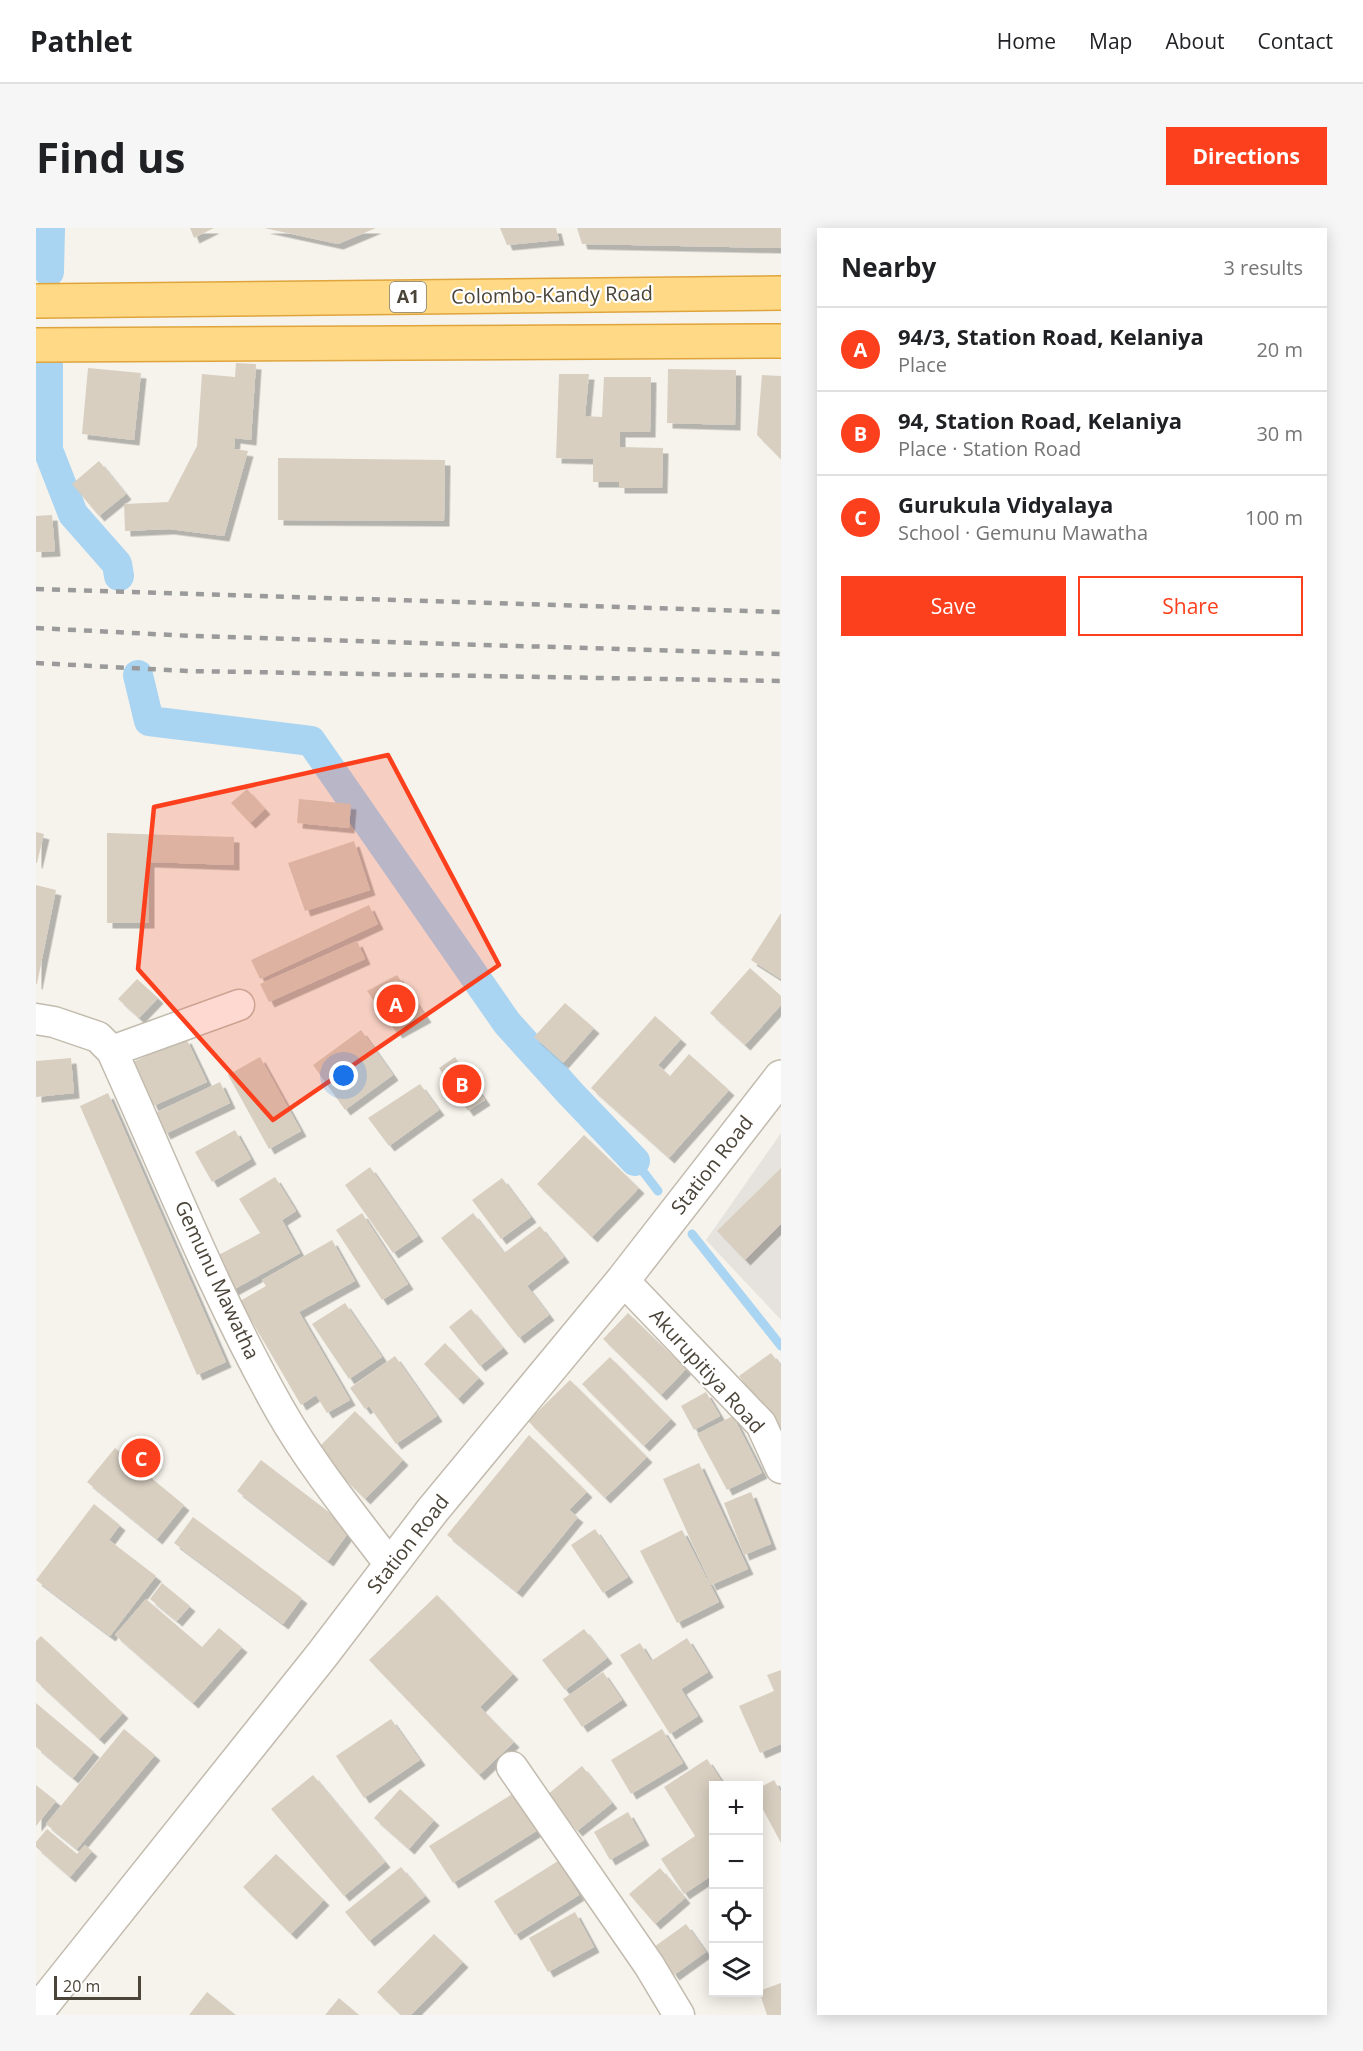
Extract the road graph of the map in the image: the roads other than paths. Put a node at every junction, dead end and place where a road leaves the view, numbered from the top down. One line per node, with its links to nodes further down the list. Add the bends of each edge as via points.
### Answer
1 (781, 292): 2 (highway, Colombo-Kandy Road / A1)
2 (36, 301)
3 (781, 341): 4 (highway)
4 (36, 345)
5 (239, 1005): 7 (street)
6 (36, 1019): 7 (street, Gemunu Mawatha, via 98,1037)
7 (112, 1051): 11 (street, Gemunu Mawatha, via 209,1268 280,1410 301,1445)
8 (781, 1077): 9 (street, Station Road)
9 (623, 1280): 10 (street, Akurupitiya Road, via 761,1424); 11 (street, Station Road)
10 (781, 1468)
11 (391, 1566): 13 (street, Station Road)
12 (512, 1767): 14 (street, via 649,1965)
13 (40, 1997)
14 (679, 2015)

